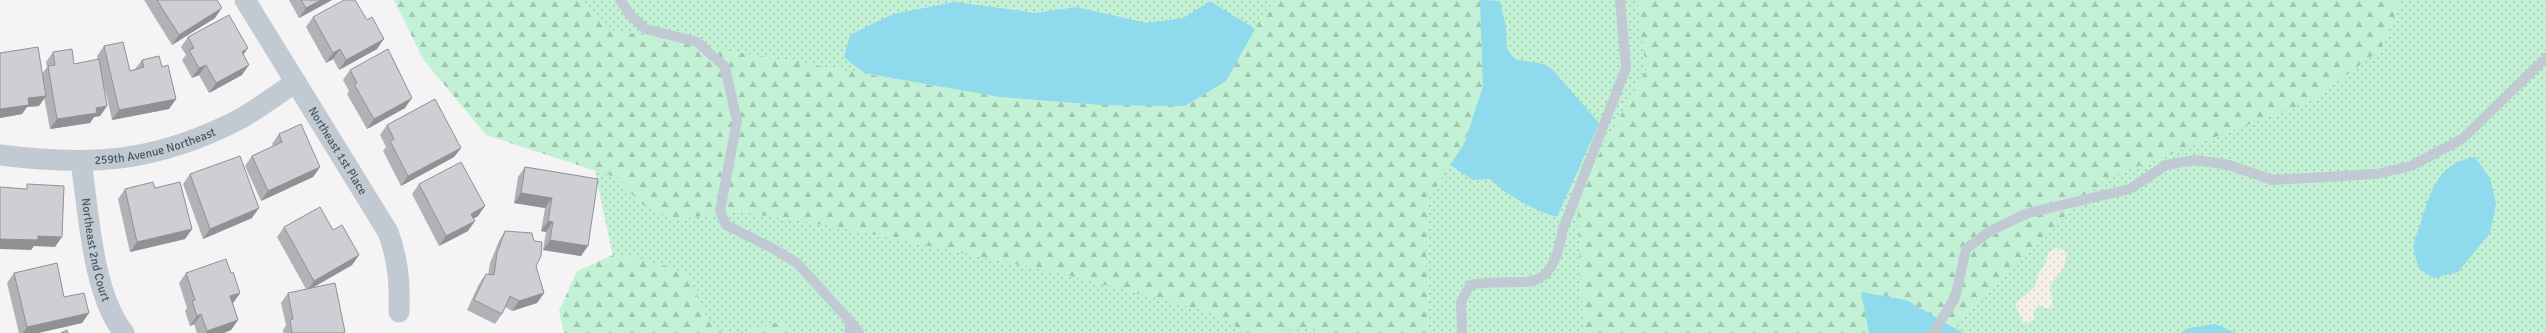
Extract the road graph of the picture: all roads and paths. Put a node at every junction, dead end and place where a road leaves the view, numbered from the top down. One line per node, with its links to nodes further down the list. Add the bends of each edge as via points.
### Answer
1 (245, 0): 5 (street, Northeast 1st Place)
2 (620, 0): 9 (lane, via 631,16 646,30 697,42 725,67 737,121 720,211 726,225 797,263)
3 (1620, 0): 13 (lane, via 1626,68 1563,229 1560,248 1552,268 1536,281 1491,281 1470,285 1461,302)
4 (2546, 58): 14 (lane, via 2462,140 2411,166 2376,174 2272,180 2229,165 2195,160 2166,165 2130,189 2028,213 1990,231 1966,249 1955,298)
5 (296, 82): 7 (street, 259th Avenue Northeast, via 241,118 199,138 166,150 131,157); 8 (street, Northeast 1st Place, via 388,232 397,257 400,278)
6 (0, 155): 7 (street, 259th Avenue Northeast)
7 (81, 162): 10 (street, Northeast 2nd Court, via 98,272 106,301)
8 (399, 312)
9 (849, 320): 11 (lane); 12 (lane)
10 (124, 333)
11 (850, 333)
12 (859, 333)
13 (1462, 333)
14 (1933, 333)

